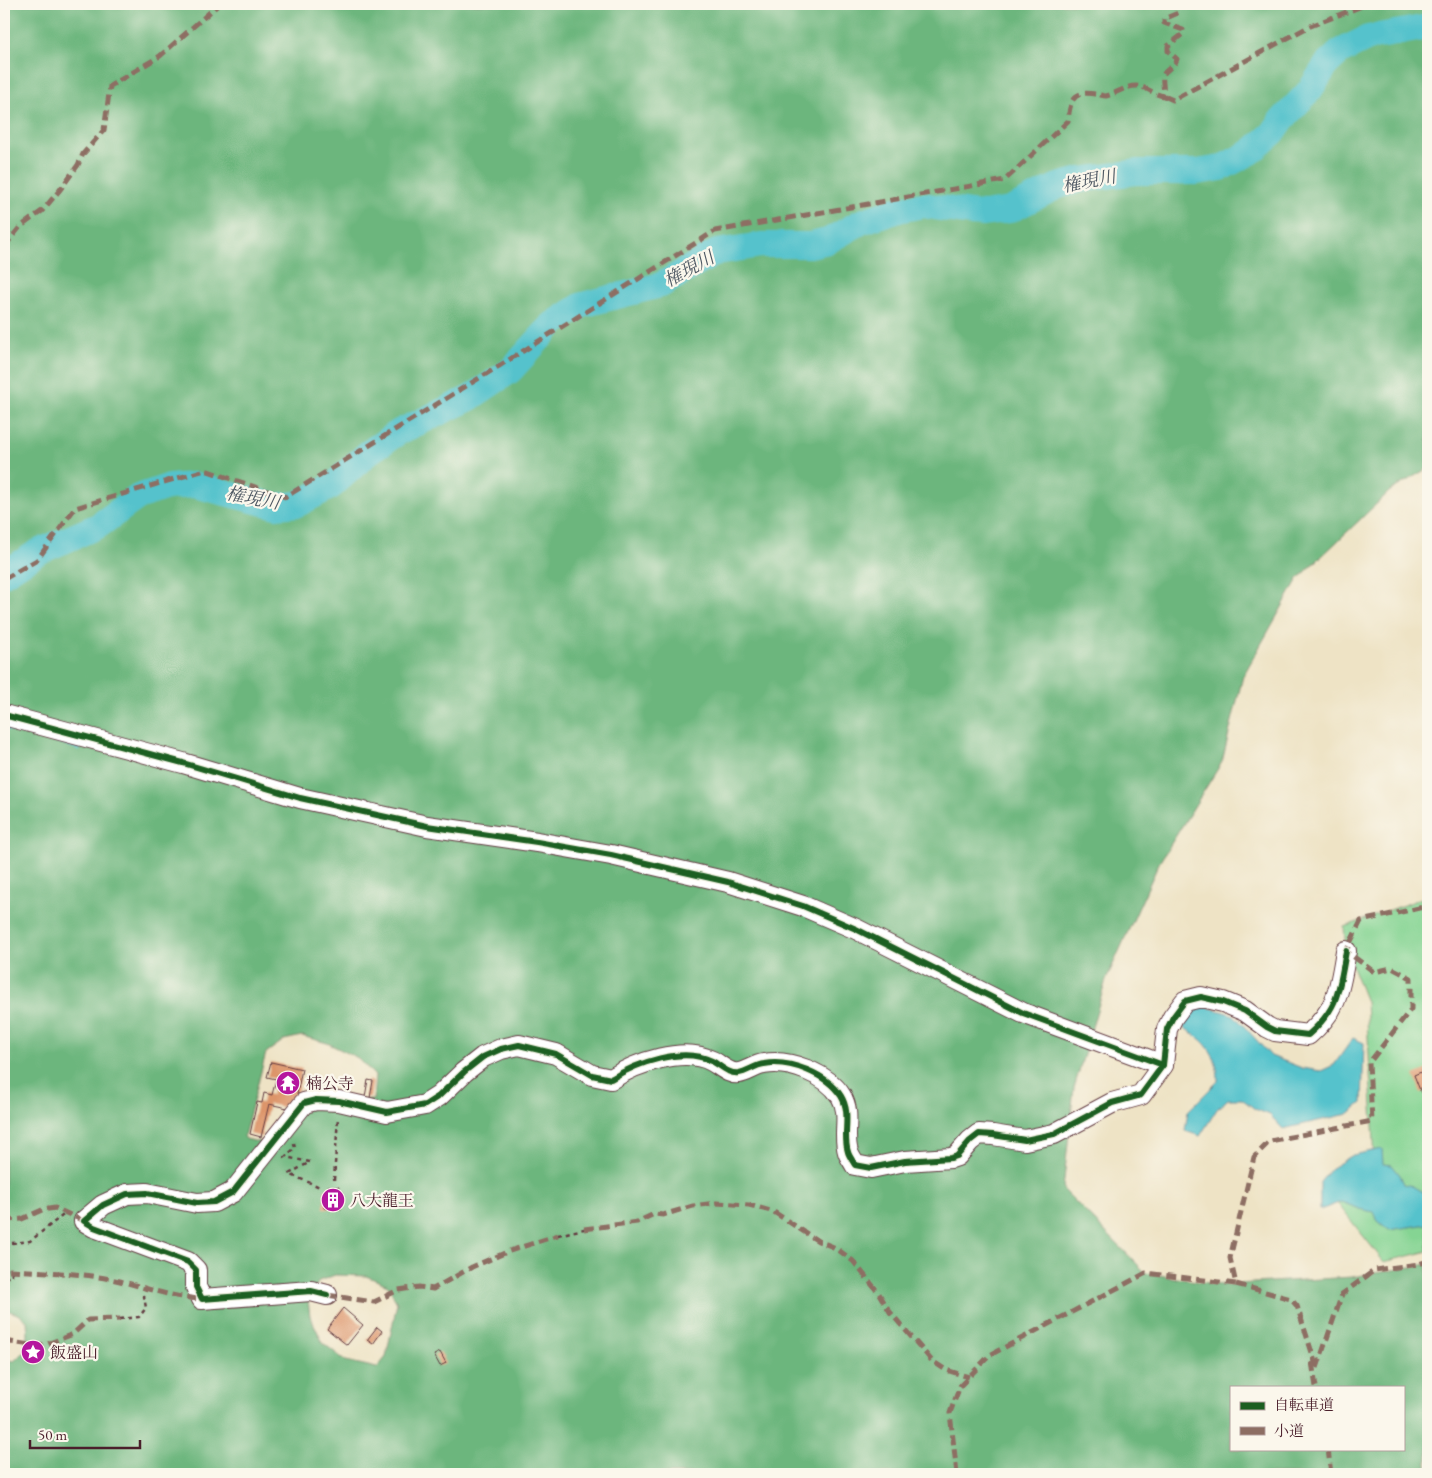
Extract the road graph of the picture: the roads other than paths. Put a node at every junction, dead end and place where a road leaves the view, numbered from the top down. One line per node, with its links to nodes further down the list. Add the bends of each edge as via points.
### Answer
1 (4, 715): 3 (street, via 300,798 427,826 611,855 728,882 803,906 1022,1013)
2 (1346, 951): 3 (street, via 1338,997 1322,1023 1308,1035 1275,1030 1245,1011 1201,997 1185,1001 1173,1017 1167,1029)
3 (1163, 1065): 4 (street, via 1141,1095 1112,1103 1054,1134 1025,1140 979,1134 951,1158 904,1161 871,1168 855,1165 848,1152 847,1112 840,1096 813,1071 779,1063 763,1064 739,1074 731,1073 710,1060 691,1055 671,1056 626,1070 611,1079 592,1074 556,1054 518,1046 483,1057 425,1106 387,1112 339,1101 304,1103 233,1192 214,1202 197,1203 147,1193 127,1194 103,1205 84,1221 188,1262 196,1270 196,1287 202,1299 311,1291)
4 (327, 1295)

